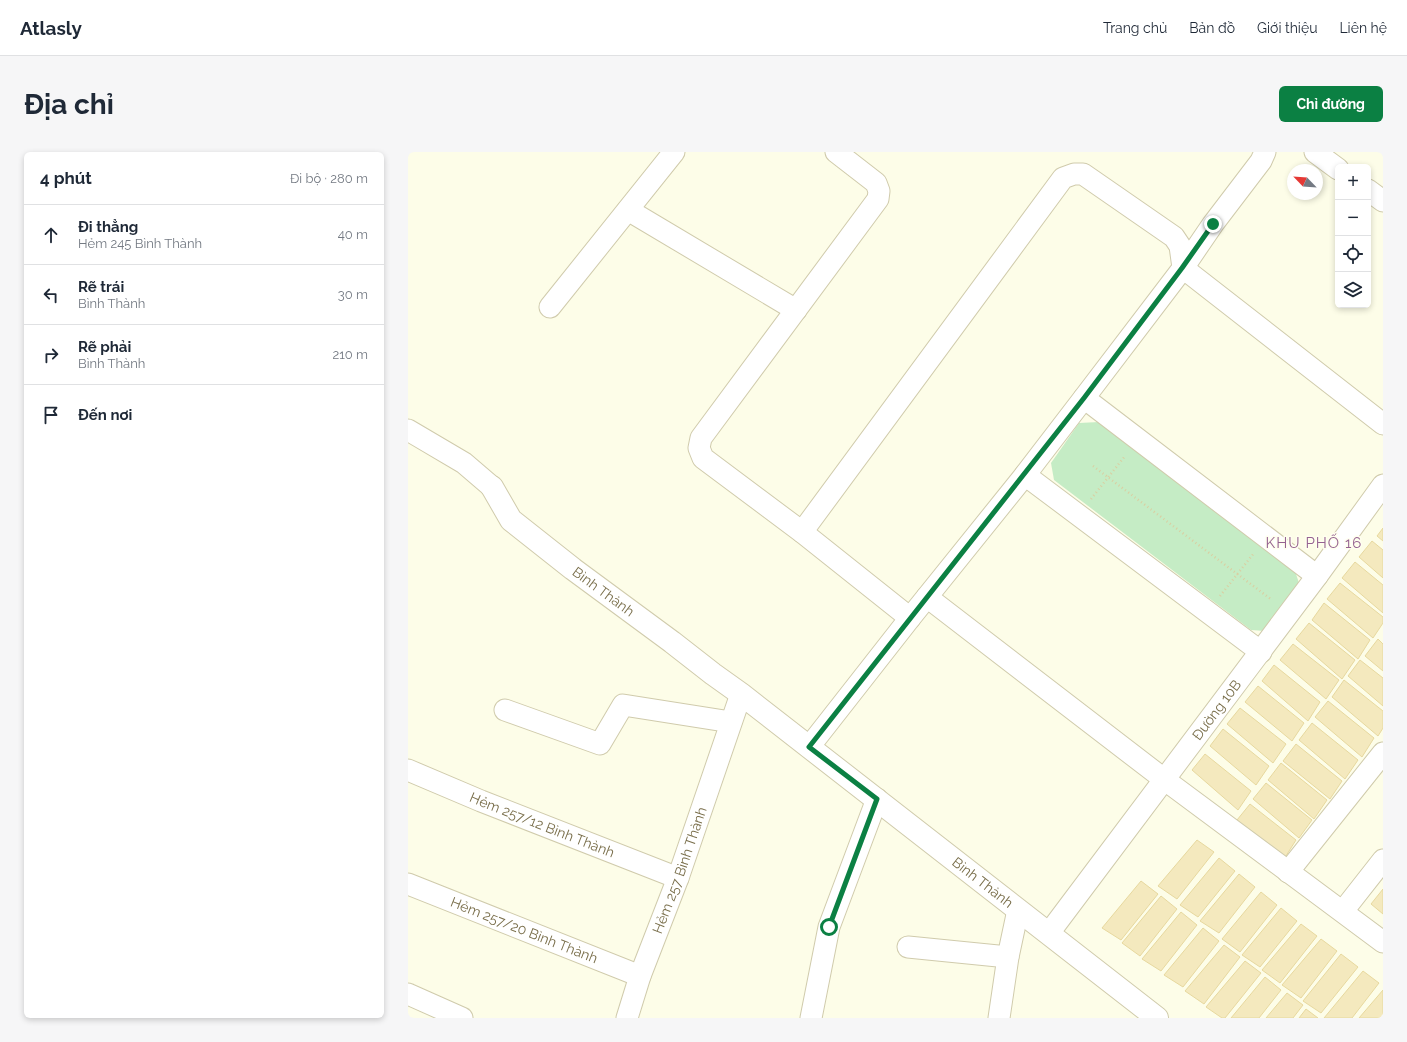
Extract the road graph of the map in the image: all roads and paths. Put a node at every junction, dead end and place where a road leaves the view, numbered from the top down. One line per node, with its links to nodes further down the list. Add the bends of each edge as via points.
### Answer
1 (674, 152): 8 (street)
2 (836, 152): 11 (street, via 876,183 879,190 878,199)
3 (1265, 152): 9 (street, via 1261,162)
4 (1315, 152): 5 (street)
5 (1335, 167)
6 (1371, 192): 7 (street)
7 (1383, 201)
8 (628, 210): 10 (street); 11 (street)
9 (1182, 268): 12 (street); 13 (street); 22 (street, via 1180,246 1174,237 1083,174 1063,178)
10 (550, 307)
11 (796, 310): 22 (street, via 701,438 699,448 703,458)
12 (1084, 398): 15 (street); 17 (street)
13 (1383, 424)
14 (408, 430): 20 (street, Bình Thành, via 464,462)
15 (1138, 439): 18 (path); 23 (street)
16 (1093, 466): 18 (path)
17 (1025, 474): 21 (street); 26 (street)
18 (1108, 477): 21 (path); 24 (path)
19 (1383, 485): 25 (street, Đường 10B)
20 (492, 487): 31 (street, Bình Thành, via 510,520)
21 (1078, 515): 27 (street)
22 (802, 532): 29 (street)
23 (1266, 537): 24 (path); 25 (street)
24 (1237, 574): 27 (path); 28 (path)
25 (1317, 576): 28 (street, Đường 10B)
26 (927, 597): 29 (street); 37 (street)
27 (1208, 612): 30 (street)
28 (1289, 614): 30 (street, Đường 10B)
29 (910, 618): 34 (street)
30 (1261, 652): 37 (street, Đường 10B)
31 (741, 694): 33 (street, Hẻm 257 Bình Thành); 34 (street, Bình Thành)
32 (505, 710): 33 (street, via 600,744 622,705)
33 (731, 722): 41 (street, Hẻm 257 Bình Thành)
34 (809, 747): 38 (street, Bình Thành)
35 (1383, 753): 40 (street)
36 (408, 770): 41 (street, Hẻm 257/12 Bình Thành)
37 (1165, 780): 40 (street); 45 (street, Đường 10B)
38 (877, 799): 43 (street, Bình Thành); 54 (street, via 829,927)
39 (1383, 860): 44 (street)
40 (1288, 872): 44 (street)
41 (678, 878): 49 (street, Hẻm 257 Bình Thành)
42 (408, 884): 49 (street, Hẻm 257/20 Bình Thành)
43 (1018, 910): 45 (street, Bình Thành); 48 (street)
44 (1343, 911): 46 (street)
45 (1049, 933): 51 (street, Bình Thành)
46 (1383, 942)
47 (908, 947): 48 (street)
48 (1008, 957): 55 (street)
49 (640, 976): 53 (street, Hẻm 257 Bình Thành)
50 (408, 994): 52 (street)
51 (1146, 1014)
52 (462, 1018)
53 (627, 1018)
54 (811, 1018)
55 (1000, 1018)

